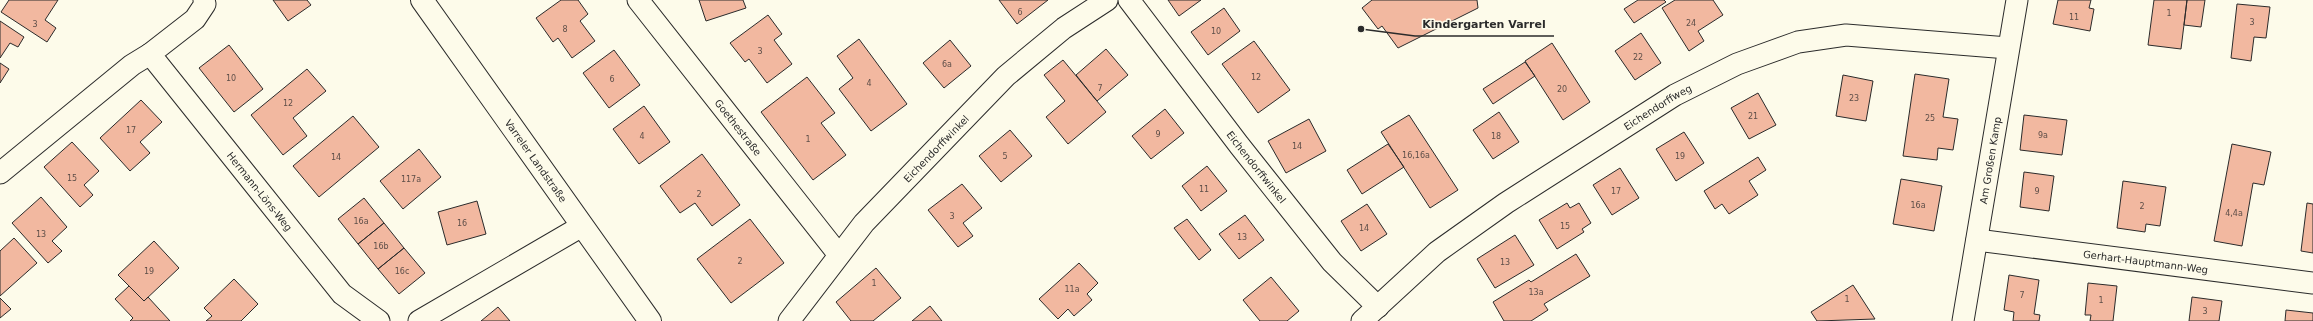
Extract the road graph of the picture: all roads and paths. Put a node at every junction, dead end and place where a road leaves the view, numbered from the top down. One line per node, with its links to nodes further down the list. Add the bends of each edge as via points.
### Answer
1 (204, 0): 8 (street, via 205,4 195,19)
2 (422, 0): 10 (main road, Varreler Landstraße)
3 (638, 0): 12 (street, Goethestraße)
4 (1107, 0): 12 (street, Eichendorffwinkel, via 1064,28 1006,76 864,223)
5 (1129, 0): 14 (street, Eichendorffwinkel, via 1332,262)
6 (2017, 0): 7 (street, Am Großen Kamp)
7 (2008, 48): 11 (street, Am Großen Kamp); 14 (street, Eichendorffweg, via 1846,35 1798,42 1737,64 1675,95 1506,203 1437,252)
8 (150, 54): 9 (street, via 132,65); 15 (street, Hermann-Löns-Weg, via 342,294)
9 (0, 173)
10 (582, 226): 16 (street); 17 (main road, Varreler Landstraße)
11 (1977, 240): 13 (street, Gerhart-Hauptmann-Weg); 20 (street, Am Großen Kamp)
12 (838, 255): 18 (street, Eichendorffwinkel)
13 (2313, 283)
14 (1378, 307): 19 (street, Eichendorffweg)
15 (378, 321)
16 (419, 321)
17 (650, 321)
18 (789, 321)
19 (1362, 321)
20 (1963, 321)

